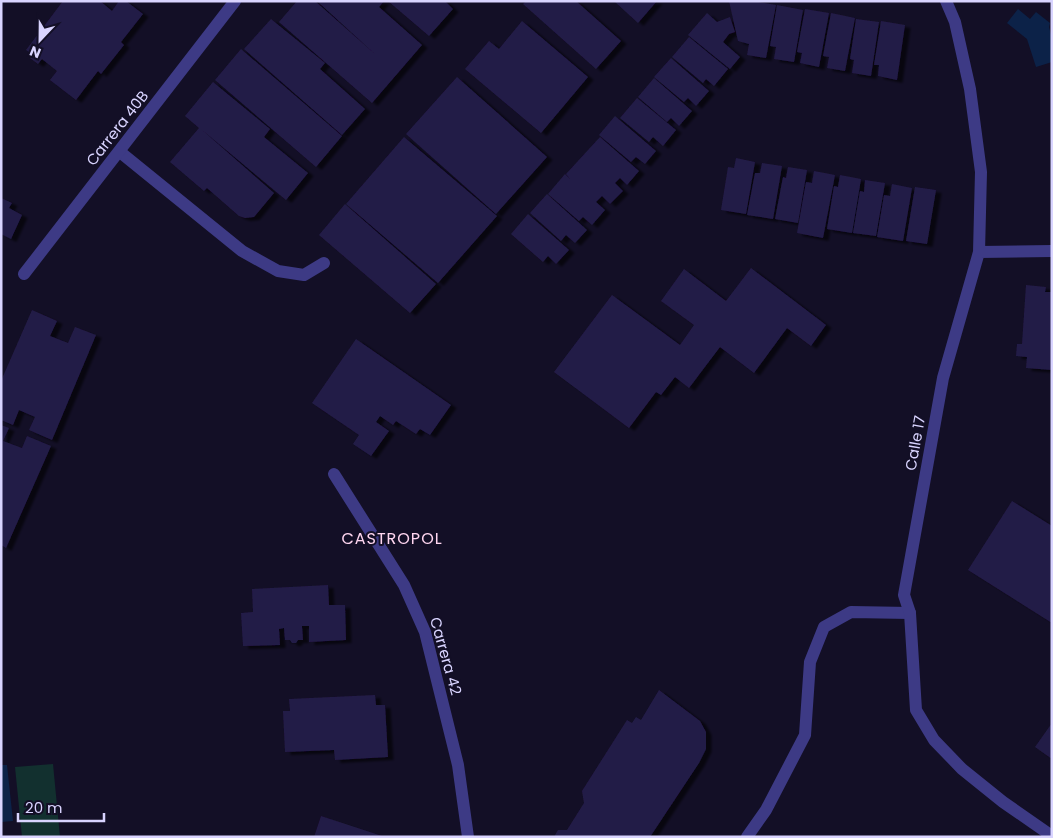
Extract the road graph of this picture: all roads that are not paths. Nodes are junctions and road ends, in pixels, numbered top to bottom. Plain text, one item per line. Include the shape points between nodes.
1 (235, 1) edge
2 (946, 1) edge
3 (120, 152) junction
4 (1052, 251) edge
5 (979, 252) junction
6 (324, 263) dead end
7 (24, 274) dead end
8 (334, 474) dead end
9 (910, 613) junction
10 (1052, 836) edge
11 (468, 837) edge
12 (747, 837) edge

1 - 3 street, Carrera 40B
2 - 5 street, Calle 17 via 955,22 970,89 981,172
3 - 6 street via 242,251 278,271 304,275
3 - 7 street, Carrera 40B
4 - 5 street
5 - 9 street, Calle 17 via 943,378 904,595
8 - 11 street, Carrera 42 via 404,586 425,632 458,765
9 - 10 street, Calle 17 via 916,710 934,740 962,769
9 - 12 street via 851,612 824,627 810,662 805,735 766,810

